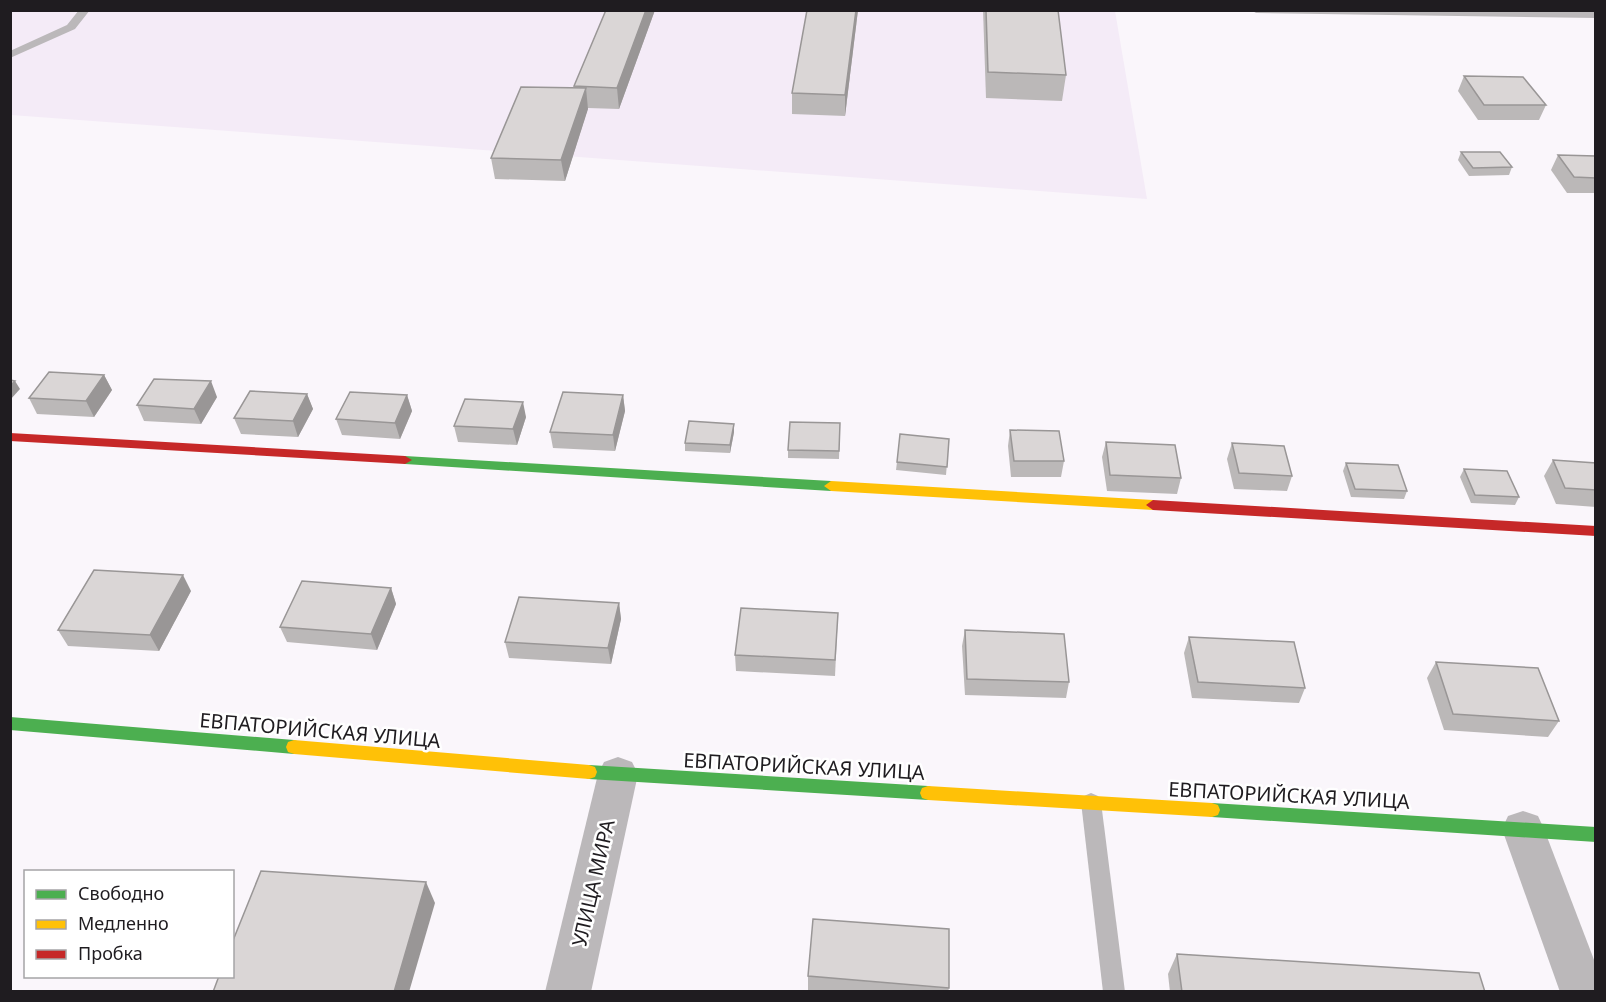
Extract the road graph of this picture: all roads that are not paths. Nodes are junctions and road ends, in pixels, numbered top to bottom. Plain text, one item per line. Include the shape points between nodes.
1 (85, 10) edge
2 (1256, 10) edge
3 (1596, 15) edge
4 (10, 55) edge
5 (10, 436) edge
6 (1596, 531) edge
7 (10, 723) edge
8 (618, 774) junction
9 (1091, 802) junction
10 (1523, 829) junction
11 (1596, 835) edge
12 (568, 992) edge
13 (1114, 992) edge
14 (1583, 992) edge

1 - 4 lane via 71,27
2 - 3 lane
5 - 6 street
7 - 8 street, ЕВПАТОРИЙСКАЯ УЛИЦА
8 - 9 street, ЕВПАТОРИЙСКАЯ УЛИЦА
8 - 12 street, УЛИЦА МИРА
9 - 10 street, ЕВПАТОРИЙСКАЯ УЛИЦА
9 - 13 lane
10 - 11 street, ЕВПАТОРИЙСКАЯ УЛИЦА
10 - 14 street

